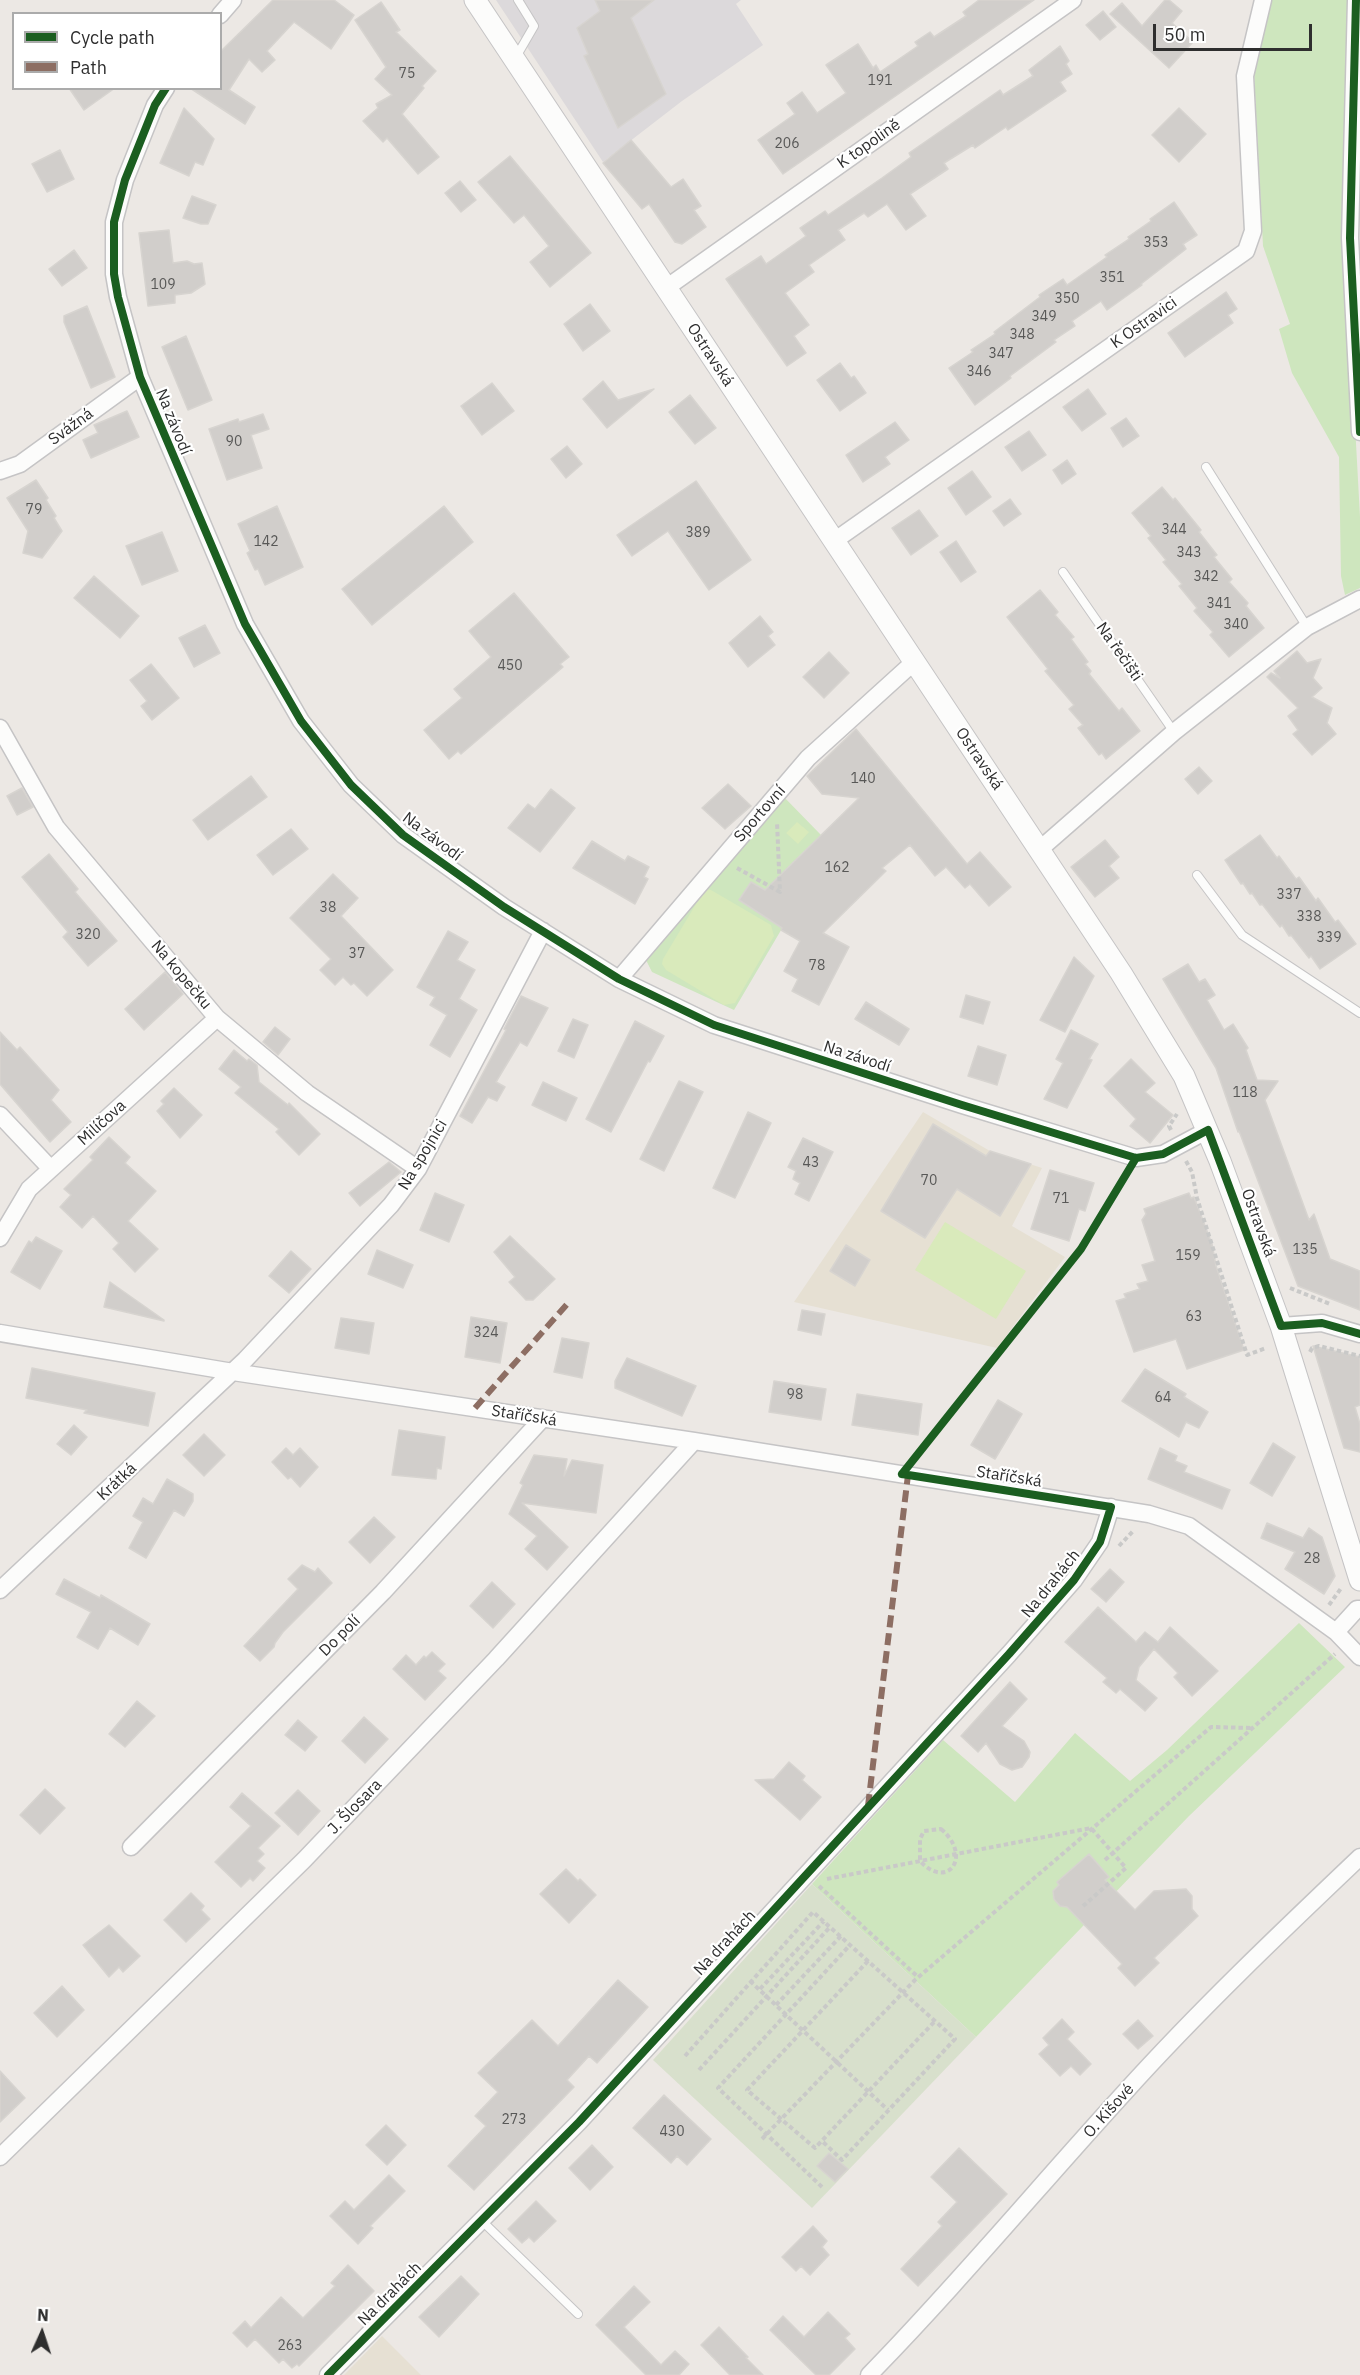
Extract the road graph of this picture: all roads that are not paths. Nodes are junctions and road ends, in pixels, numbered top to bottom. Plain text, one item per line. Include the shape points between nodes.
1 (233, 0) edge
2 (475, 0) edge
3 (518, 0) edge
4 (1073, 0) edge
5 (1263, 0) edge
6 (1356, 0) edge
7 (222, 13) edge
8 (514, 60) junction
9 (165, 90) edge
10 (666, 288) junction
11 (140, 377) junction
12 (1360, 432) edge
13 (1206, 467) dead end
14 (0, 471) edge
15 (834, 541) junction
16 (1063, 572) dead end
17 (1360, 598) edge
18 (1307, 627) junction
19 (914, 662) junction
20 (0, 728) edge
21 (1174, 732) junction
22 (1039, 850) junction
23 (1197, 875) dead end
24 (543, 931) junction
25 (619, 979) junction
26 (1360, 1013) edge
27 (217, 1018) junction
28 (0, 1115) edge
29 (1208, 1130) junction
30 (418, 1168) junction
31 (51, 1169) junction
32 (0, 1238) edge
33 (1281, 1326) junction
34 (0, 1333) edge
35 (1360, 1334) edge
36 (233, 1372) junction
37 (543, 1418) junction
38 (694, 1442) junction
39 (1111, 1506) junction
40 (1353, 1580) edge
41 (0, 1590) edge
42 (1360, 1609) edge
43 (1333, 1638) junction
44 (1352, 1658) edge
45 (131, 1847) dead end
46 (1360, 1857) edge
47 (0, 2157) edge
48 (482, 2221) junction
49 (578, 2314) dead end
50 (328, 2375) edge
51 (869, 2375) edge

1 - 7 street
2 - 8 street, Ostravská
3 - 8 lane via 534,26
4 - 10 street, K topolině
5 - 15 street, K Ostravici via 1245,76 1253,231 1246,251
6 - 12 street via 1350,238
8 - 10 street, Ostravská
9 - 11 street, Na závodí via 125,180 114,222 118,297
10 - 15 street, Ostravská
11 - 14 street, Svážná via 20,464
11 - 24 street, Na závodí via 245,624 301,721 351,785 403,835
13 - 18 lane
15 - 19 street, Ostravská
16 - 21 lane, Na řečišti
17 - 18 street
18 - 21 street
19 - 22 street, Ostravská
19 - 25 street, Sportovní via 808,758
20 - 27 street, Na kopečku via 56,827
21 - 22 street
22 - 29 street, Ostravská via 1184,1076
23 - 26 lane via 1242,934
24 - 25 street, Na závodí
24 - 30 street, Na spojnici
25 - 29 street, Na závodí via 714,1024 1136,1158 1156,1156
27 - 30 street, Na kopečku via 308,1093
27 - 31 street, Milíčova
28 - 31 street
29 - 33 street, Ostravská
30 - 36 street, Na spojnici via 357,1243
31 - 32 street, Milíčova via 29,1189
33 - 35 street via 1322,1323
33 - 40 street, Ostravská
34 - 36 street, Staříčská
36 - 37 street, Staříčská
36 - 41 street, Krátká
37 - 38 street, Staříčská
37 - 45 street, Do polí via 383,1592
38 - 39 street, Staříčská
38 - 47 street, J. Šlosara via 496,1659 304,1860
39 - 43 street, Staříčská via 1189,1526
39 - 48 street, Na drahách via 1100,1542 1074,1580 1016,1646 579,2122
42 - 43 street
43 - 44 street, Staříčská
46 - 51 street, O. Kišové via 1256,1956 1126,2090 927,2316
48 - 49 lane
48 - 50 street, Na drahách

